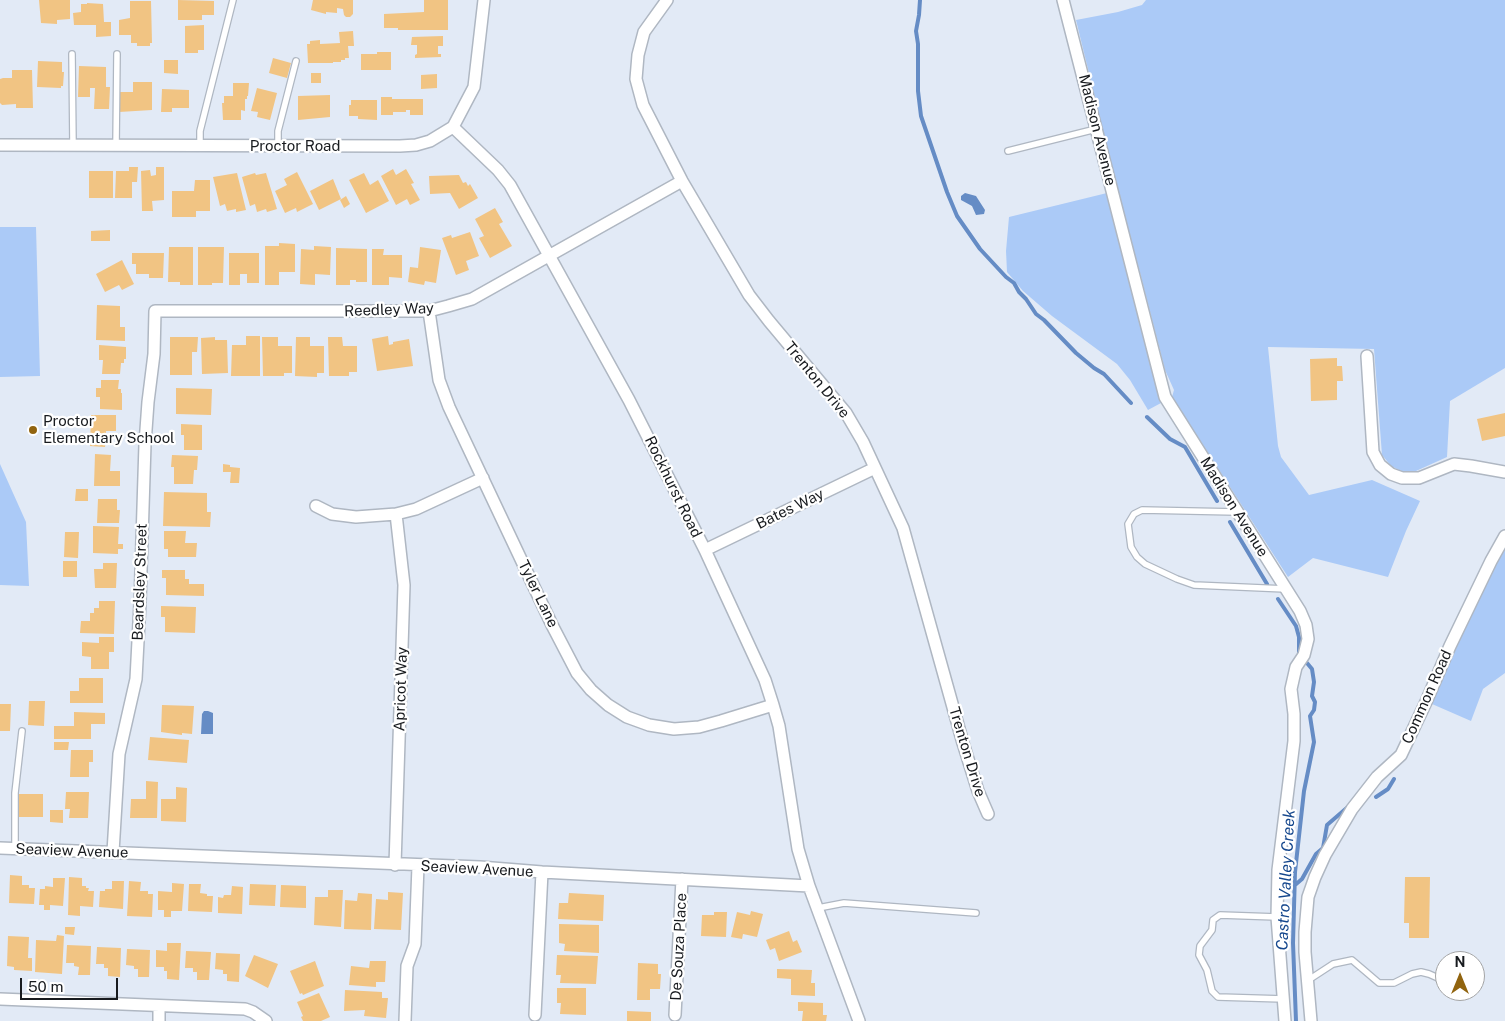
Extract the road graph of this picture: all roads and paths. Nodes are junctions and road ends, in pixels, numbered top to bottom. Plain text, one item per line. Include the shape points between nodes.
1 (232, 0) edge
2 (484, 0) edge
3 (667, 0) edge
4 (1063, 0) edge
5 (72, 54) dead end
6 (117, 54) dead end
7 (296, 61) dead end
8 (453, 127) junction
9 (1096, 128) junction
10 (0, 145) edge
11 (73, 145) junction
12 (116, 145) junction
13 (200, 145) junction
14 (278, 146) junction
15 (1008, 151) dead end
16 (682, 181) junction
17 (549, 257) junction
18 (428, 311) junction
19 (155, 312) joint
20 (1367, 356) dead end
21 (875, 468) junction
22 (1505, 472) edge
23 (483, 478) junction
24 (316, 506) dead end
25 (1237, 512) junction
26 (396, 514) junction
27 (1505, 536) edge
28 (704, 550) junction
29 (1286, 589) junction
30 (773, 704) junction
31 (22, 731) dead end
32 (988, 814) dead end
33 (0, 848) edge
34 (15, 848) junction
35 (113, 852) junction
36 (395, 865) junction
37 (418, 866) junction
38 (542, 872) junction
39 (682, 879) junction
40 (809, 886) junction
41 (818, 908) junction
42 (976, 913) dead end
43 (1277, 917) junction
44 (1435, 977) edge
45 (1307, 981) junction
46 (0, 999) edge
47 (1284, 999) junction
48 (159, 1006) junction
49 (535, 1014) dead end
50 (675, 1015) dead end
51 (159, 1021) edge
52 (266, 1021) edge
53 (405, 1021) edge
54 (859, 1021) edge
55 (1285, 1021) edge
56 (1311, 1021) edge

1 - 13 lane via 200,131
2 - 8 street via 474,87
3 - 16 street, Trenton Drive via 644,32 636,79 644,106
4 - 9 street, Madison Avenue
5 - 11 lane
6 - 12 lane
7 - 14 lane via 278,131
8 - 14 street, Proctor Road via 430,141 416,145
8 - 17 street, Rockhurst Road via 504,177
9 - 15 lane
9 - 25 street, Madison Avenue via 1165,397
10 - 11 street, Proctor Road
11 - 12 street, Proctor Road
12 - 13 street, Proctor Road
13 - 14 street, Proctor Road
16 - 17 street, Reedley Way
16 - 21 street, Trenton Drive via 749,295 846,413
17 - 18 street, Reedley Way via 472,299
17 - 28 street, Rockhurst Road via 646,430
18 - 19 street, Reedley Way
18 - 23 street, Tyler Lane via 439,380
19 - 35 street, Beardsley Street via 145,444 136,679 119,754
20 - 22 street via 1373,452 1380,466 1402,478 1419,478 1454,464
21 - 28 street, Bates Way
21 - 32 street, Trenton Drive via 903,528 963,743
23 - 26 street via 416,509
23 - 30 street, Tyler Lane via 577,672 608,705 634,720 674,729 721,722
24 - 26 street via 332,514 356,517
25 - 29 street, Madison Avenue
25 - 29 lane via 1142,510 1134,514 1128,524 1131,547 1145,564 1194,585
26 - 36 street, Apricot Way via 404,585
27 - 45 street, Common Road via 1400,755 1352,808 1315,876 1306,915
28 - 30 street, Rockhurst Road via 765,680
29 - 43 street, Madison Avenue via 1300,610 1308,639 1291,689 1294,741 1278,870
30 - 40 street, Rockhurst Road via 798,849
31 - 34 lane via 15,793
33 - 34 street, Seaview Avenue
34 - 35 street, Seaview Avenue
35 - 36 street, Seaview Avenue
36 - 37 street, Seaview Avenue
37 - 38 street, Seaview Avenue
37 - 53 street via 415,944 407,966
38 - 39 street, Seaview Avenue
38 - 49 street
39 - 40 street, Seaview Avenue
39 - 50 street, De Souza Place
40 - 41 street
41 - 42 lane via 844,903
41 - 54 street
43 - 47 street, Madison Avenue
43 - 47 lane via 1220,915 1200,946 1199,955 1212,991 1218,996
44 - 45 lane via 1421,972 1394,983 1379,983 1352,960 1333,964
45 - 56 street, Common Road
46 - 48 street
47 - 55 street, Madison Avenue
48 - 51 street
48 - 52 street via 245,1009

